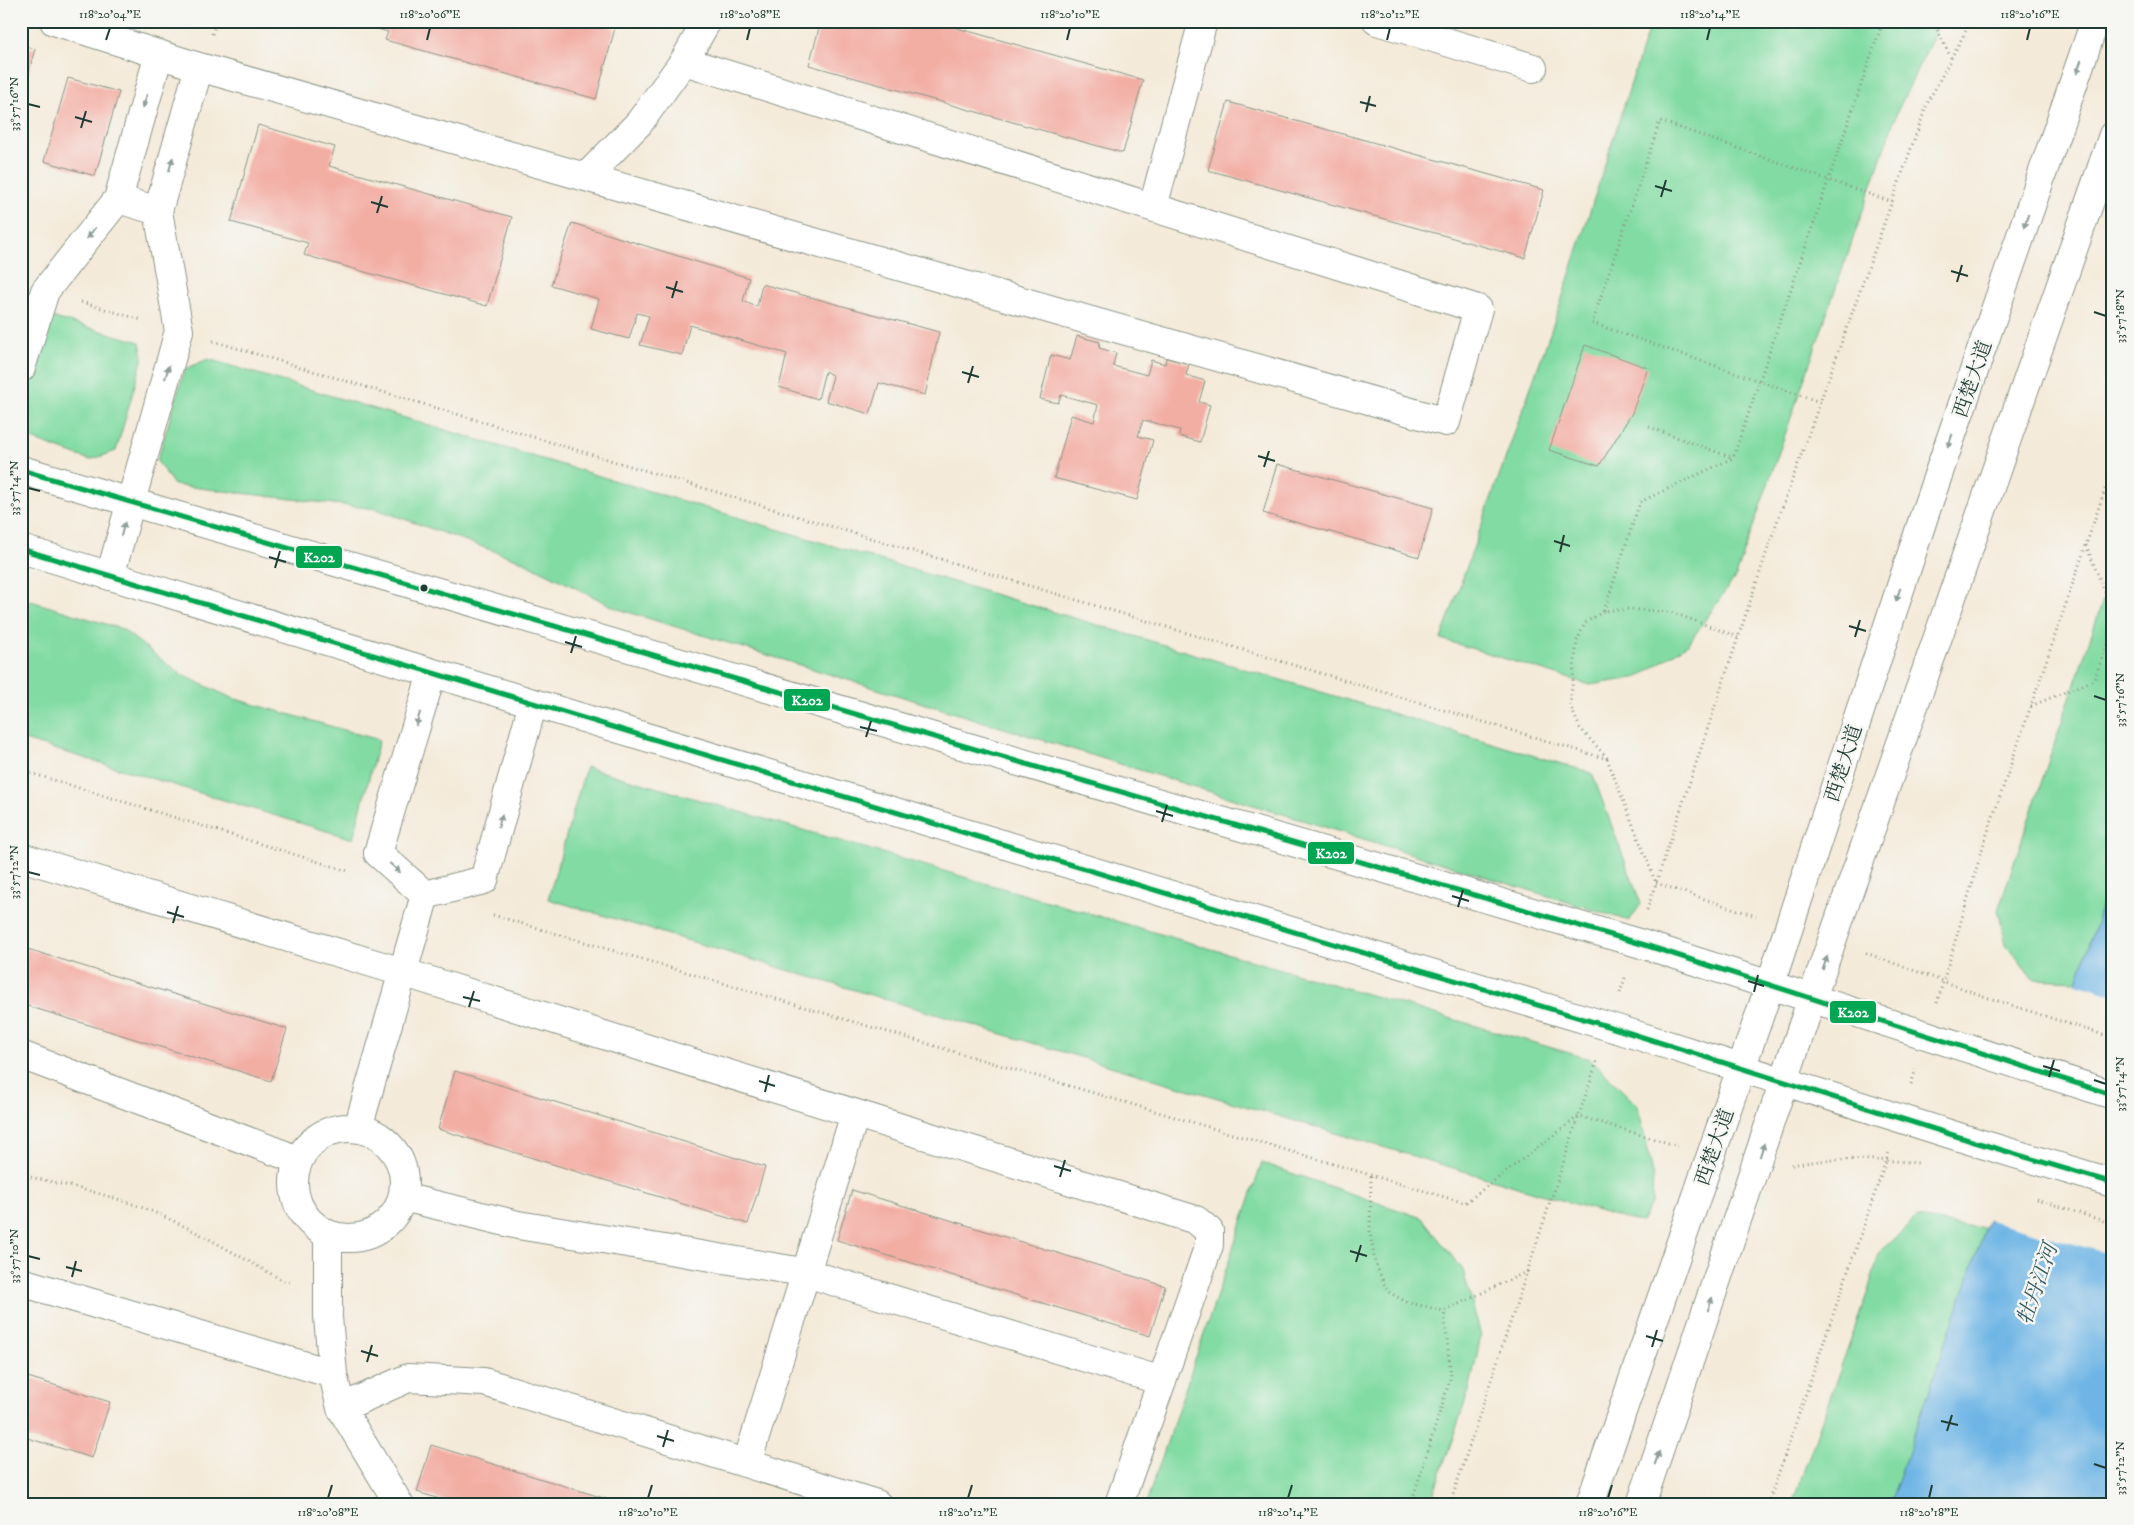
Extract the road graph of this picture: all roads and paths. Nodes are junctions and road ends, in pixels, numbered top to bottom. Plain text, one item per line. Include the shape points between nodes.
1 (54, 21) edge
2 (707, 21) edge
3 (1203, 21) edge
4 (1377, 21) edge
5 (1883, 21) edge
6 (1933, 21) edge
7 (1971, 21) edge
8 (2095, 21) edge
9 (159, 54) junction
10 (1951, 58) junction
11 (684, 61) junction
12 (199, 67) junction
13 (1533, 68) dead end
14 (2113, 135) edge
15 (586, 177) junction
16 (1829, 180) junction
17 (118, 199) junction
18 (1892, 202) junction
19 (1152, 208) junction
20 (158, 210) junction
21 (45, 291) junction
22 (179, 331) junction
23 (21, 368) edge
24 (1759, 382) junction
25 (1820, 402) junction
26 (1649, 427) dead end
27 (1733, 458) junction
28 (2113, 466) edge
29 (21, 470) edge
30 (131, 502) junction
31 (2086, 544) junction
32 (21, 549) edge
33 (110, 576) junction
34 (1604, 611) junction
35 (2113, 612) edge
36 (2113, 629) edge
37 (1738, 637) junction
38 (432, 673) junction
39 (533, 703) junction
40 (2031, 706) junction
41 (1607, 759) junction
42 (21, 770) edge
43 (21, 857) edge
44 (350, 872) dead end
45 (1656, 884) junction
46 (426, 895) junction
47 (492, 915) dead end
48 (1636, 943) junction
49 (402, 972) junction
50 (1770, 984) junction
51 (1812, 998) junction
52 (1989, 998) dead end
53 (1609, 1027) junction
54 (1927, 1034) junction
55 (2113, 1038) edge
56 (21, 1055) edge
57 (1741, 1067) junction
58 (1784, 1081) junction
59 (2113, 1094) edge
60 (855, 1114) junction
61 (1579, 1116) junction
62 (1901, 1118) junction
63 (358, 1128) junction
64 (298, 1160) junction
65 (21, 1176) edge
66 (1371, 1176) junction
67 (2113, 1183) edge
68 (403, 1197) junction
69 (328, 1234) junction
70 (1528, 1271) junction
71 (806, 1273) junction
72 (21, 1282) edge
73 (328, 1294) junction
74 (1444, 1311) junction
75 (334, 1374) junction
76 (1162, 1381) junction
77 (341, 1408) junction
78 (748, 1463) junction
79 (399, 1504) edge
80 (877, 1504) edge
81 (1119, 1504) edge
82 (1411, 1504) edge
83 (1450, 1504) edge
84 (1590, 1504) edge
85 (1641, 1504) edge
86 (1768, 1504) edge

1 - 9 main road
2 - 11 main road
3 - 19 main road
4 - 13 main road
5 - 16 path
6 - 10 path
7 - 10 path
8 -> 50 main road, 西楚大道 via 1930,498
9 - 12 main road
9 -> 17 main road
10 - 18 path via 1927,104
11 - 15 main road via 640,123
11 - 19 main road
12 - 15 main road
20 -> 12 main road
51 -> 14 main road
15 - 19 main road via 1446,422 1478,309
16 - 18 path
16 - 24 path
16 - 24 path via 1660,121 1592,323
17 - 20 main road
17 -> 21 main road
18 - 25 path
20 - 22 main road
21 - 22 path
21 - 23 main road
30 -> 22 main road
22 - 41 path
24 - 25 path
24 - 27 path
25 - 37 path
26 - 27 path
27 - 34 path via 1640,502
28 - 31 path
29 - 30 main road
33 -> 30 main road
30 - 48 main road
31 - 35 path
31 - 40 path
32 - 33 main road
33 - 38 main road
34 - 37 path via 1671,612
34 - 41 path via 1585,623 1577,641 1570,705 1580,728
36 - 40 path via 2094,680
37 - 45 path
38 - 39 main road
38 -> 46 main road via 378,853
46 -> 39 main road via 484,880
39 - 53 main road
40 - 54 path via 1984,843
41 - 45 path
42 - 44 path
43 - 49 main road
45 - 48 path
46 - 49 main road
47 - 66 path
48 - 50 main road
48 - 53 path
49 - 60 main road
49 - 63 main road
50 - 51 main road
50 - 57 main road, 西楚大道
51 - 54 main road
51 - 58 main road
52 - 55 path
53 - 57 main road
53 - 61 path
54 - 59 main road
54 - 62 path
56 - 64 main road
57 - 58 main road
57 - 84 main road, 西楚大道
58 - 62 main road
85 -> 58 main road
60 - 71 main road
60 - 76 main road via 1196,1220 1209,1231 1209,1244
61 - 66 path via 1465,1203
61 - 70 path
62 - 67 main road
62 - 86 path
63 - 64 main road via 333,1130 319,1136 306,1147
63 - 68 main road via 380,1137 392,1149 401,1163
64 - 69 main road via 294,1177 295,1195 301,1211 313,1225
65 - 73 path via 88,1190 151,1212 284,1281
66 - 74 path via 1370,1233 1387,1291 1406,1302
68 - 69 main road via 395,1214 374,1232 347,1238
68 - 71 main road via 518,1226
69 - 73 main road
70 - 74 path
70 - 83 path
71 - 76 main road
71 - 78 main road
72 - 75 main road
73 - 75 main road
74 - 82 path via 1451,1376
75 - 77 main road
76 - 81 main road
77 - 78 main road via 408,1378 484,1382
77 - 79 main road
78 - 80 main road

